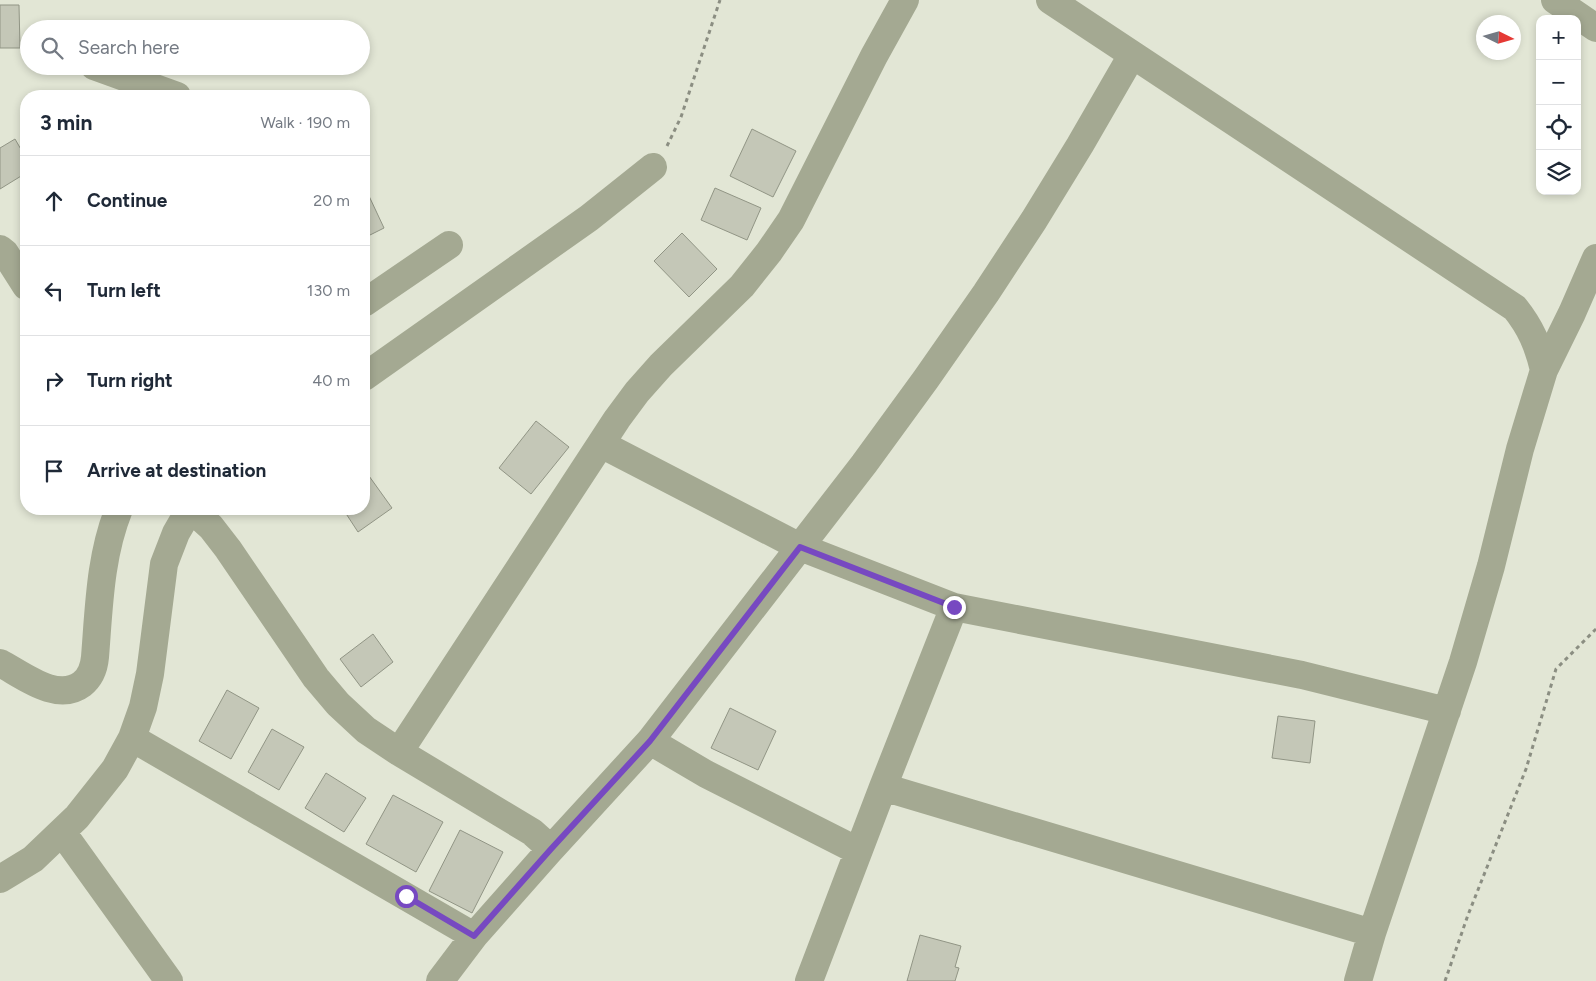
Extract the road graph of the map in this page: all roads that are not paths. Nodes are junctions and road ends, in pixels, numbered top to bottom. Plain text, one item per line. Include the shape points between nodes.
1 (905, 0) edge
2 (1050, 0) edge
3 (1555, 0) edge
4 (1596, 28) edge
5 (1132, 55) junction
6 (119, 75) edge
7 (160, 90) edge
8 (653, 167) road end
9 (449, 245) dead end
10 (0, 249) edge
11 (1596, 258) edge
12 (20, 277) edge
13 (370, 299) edge
14 (1544, 370) junction
15 (370, 373) edge
16 (601, 444) junction
17 (117, 515) edge
18 (187, 515) edge
19 (198, 515) edge
20 (800, 547) junction
21 (954, 607) junction
22 (0, 664) edge
23 (1447, 710) junction
24 (132, 738) junction
25 (650, 741) junction
26 (399, 752) junction
27 (883, 787) junction
28 (62, 832) junction
29 (551, 849) junction
30 (858, 851) junction
31 (0, 879) edge
32 (1372, 933) junction
33 (474, 936) junction
34 (169, 981) edge
35 (440, 981) edge
36 (809, 981) edge
37 (1358, 981) edge

1 - 16 street via 791,220 775,244 742,286 636,392
2 - 5 street
3 - 4 street
5 - 14 street via 1515,308 1537,343
5 - 20 street via 1034,220 986,293 864,464
6 - 7 street
8 - 15 street via 589,218
9 - 13 street
10 - 12 street
11 - 14 street
14 - 23 street via 1478,612
16 - 20 street
16 - 26 street
17 - 22 street via 104,561 96,657 90,675 77,687 58,691
18 - 24 street via 164,564 150,674
19 - 26 street via 228,549 316,678 338,704 366,730
20 - 21 street
20 - 25 street
21 - 23 street via 1302,675
21 - 27 street
23 - 32 street
24 - 28 street via 115,769
24 - 33 street
25 - 29 street
25 - 30 street via 706,774
26 - 29 street via 532,832
27 - 30 street
27 - 32 street
28 - 31 street via 33,859
28 - 34 street
29 - 33 street
30 - 36 street
32 - 37 street
33 - 35 street

